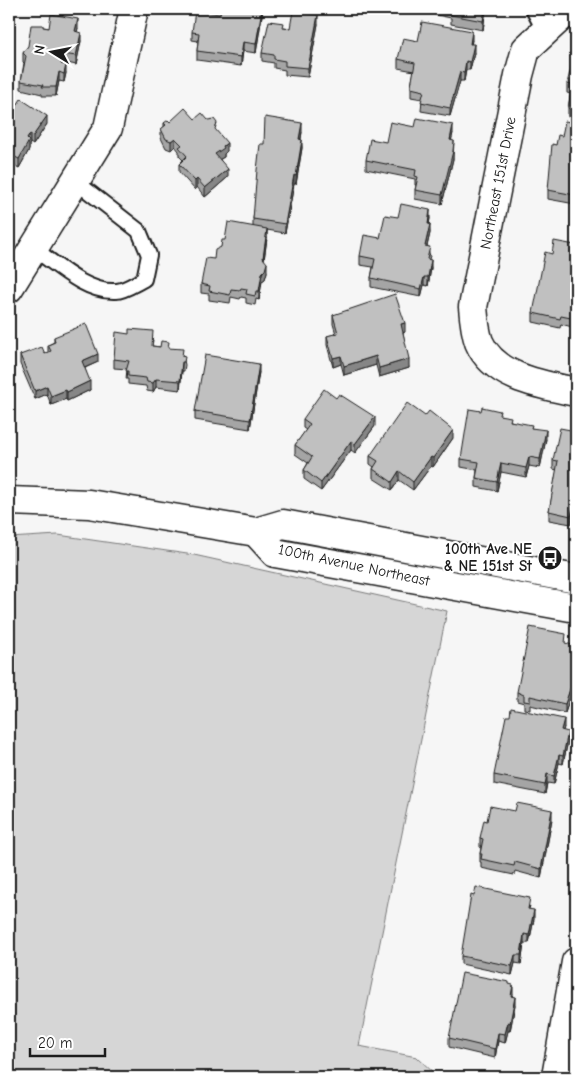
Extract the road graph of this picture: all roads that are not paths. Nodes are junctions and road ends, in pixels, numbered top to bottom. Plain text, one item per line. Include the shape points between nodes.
1 (134, 9) edge
2 (576, 12) edge
3 (539, 19) edge
4 (75, 181) junction
5 (33, 248) junction
6 (9, 288) edge
7 (576, 392) edge
8 (9, 501) edge
9 (256, 532) junction
10 (576, 579) edge
11 (576, 608) edge
12 (576, 962) edge
13 (556, 1077) edge

1 - 4 street via 108,128
2 - 3 street, Northeast 151st Drive
3 - 7 street, Northeast 151st Drive via 519,75 473,307 480,343 493,362 528,381
4 - 5 street
4 - 5 lane via 139,231 150,254 144,279 117,292 100,289 85,283
5 - 6 street
8 - 9 street, 100th Avenue Northeast via 90,504
9 - 10 street, 100th Avenue Northeast via 284,524
9 - 11 street, 100th Avenue Northeast via 276,552
12 - 13 street

